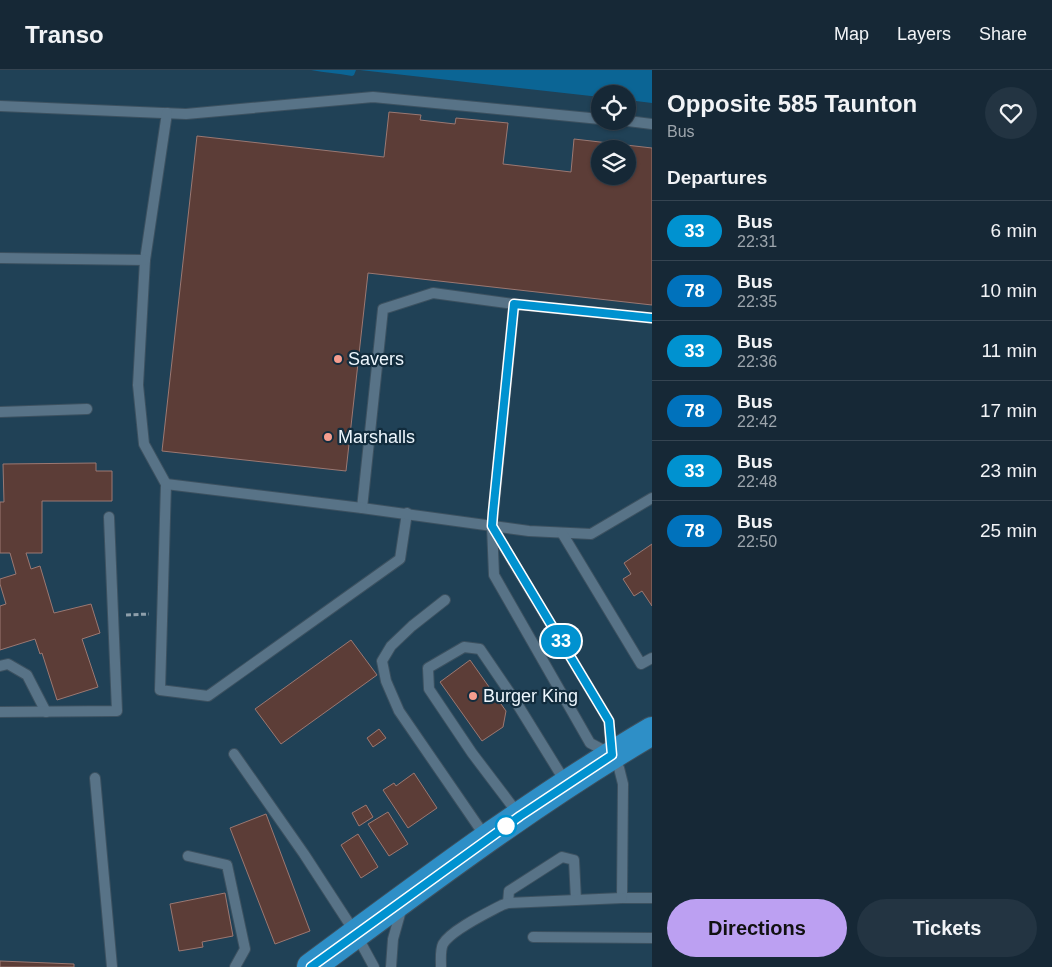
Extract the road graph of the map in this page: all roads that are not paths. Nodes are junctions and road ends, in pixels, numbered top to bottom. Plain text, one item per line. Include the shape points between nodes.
1 (0, 106) edge
2 (167, 113) junction
3 (591, 118) edge
4 (636, 122) edge
5 (652, 124) edge
6 (0, 258) edge
7 (145, 260) junction
8 (514, 304) junction
9 (652, 318) edge
10 (87, 409) dead end
11 (0, 412) edge
12 (166, 484) junction
13 (652, 498) edge
14 (362, 508) junction
15 (407, 513) junction
16 (109, 518) dead end
17 (492, 526) junction
18 (562, 533) junction
19 (446, 600) dead end
20 (652, 658) edge
21 (0, 666) edge
22 (0, 712) edge
23 (46, 712) junction
24 (652, 731) edge
25 (234, 754) dead end
26 (612, 755) junction
27 (95, 778) dead end
28 (566, 784) junction
29 (520, 816) junction
30 (487, 840) junction
31 (188, 856) dead end
32 (622, 898) junction
33 (652, 898) edge
34 (403, 899) junction
35 (576, 900) junction
36 (508, 902) junction
37 (356, 934) junction
38 (533, 937) dead end
39 (652, 938) edge
40 (112, 967) edge
41 (235, 967) edge
42 (311, 967) edge
43 (374, 967) edge
44 (391, 967) edge
45 (441, 967) edge

1 - 2 lane
2 - 3 lane via 373,97
2 - 7 lane
4 - 5 lane
6 - 7 lane
7 - 12 lane via 138,385 144,444
8 - 9 lane
8 - 14 lane via 433,293 383,309
8 - 17 lane
10 - 11 lane
12 - 14 lane
12 - 15 lane via 160,690 208,696 400,559
13 - 18 lane via 591,534
14 - 15 lane
15 - 17 lane
16 - 23 lane via 117,711
17 - 18 lane
17 - 26 lane via 609,721
17 - 26 lane via 494,575 590,743
18 - 20 lane via 641,664
19 - 30 lane via 391,646 382,662 383,668 399,711
21 - 23 lane via 8,664 27,675
22 - 23 lane
24 - 26 highway
25 - 37 lane
26 - 28 highway
26 - 32 lane via 623,784
27 - 40 lane
28 - 29 highway
28 - 29 lane via 480,649 464,647 428,668 429,689
29 - 30 highway
30 - 34 highway
31 - 41 lane via 227,865 245,949
32 - 33 lane
32 - 35 lane
34 - 37 highway
34 - 44 lane via 393,939
35 - 36 lane
35 - 36 lane via 574,860 562,858 509,891
36 - 45 lane via 446,940 442,945
37 - 42 highway
37 - 43 lane
38 - 39 lane

